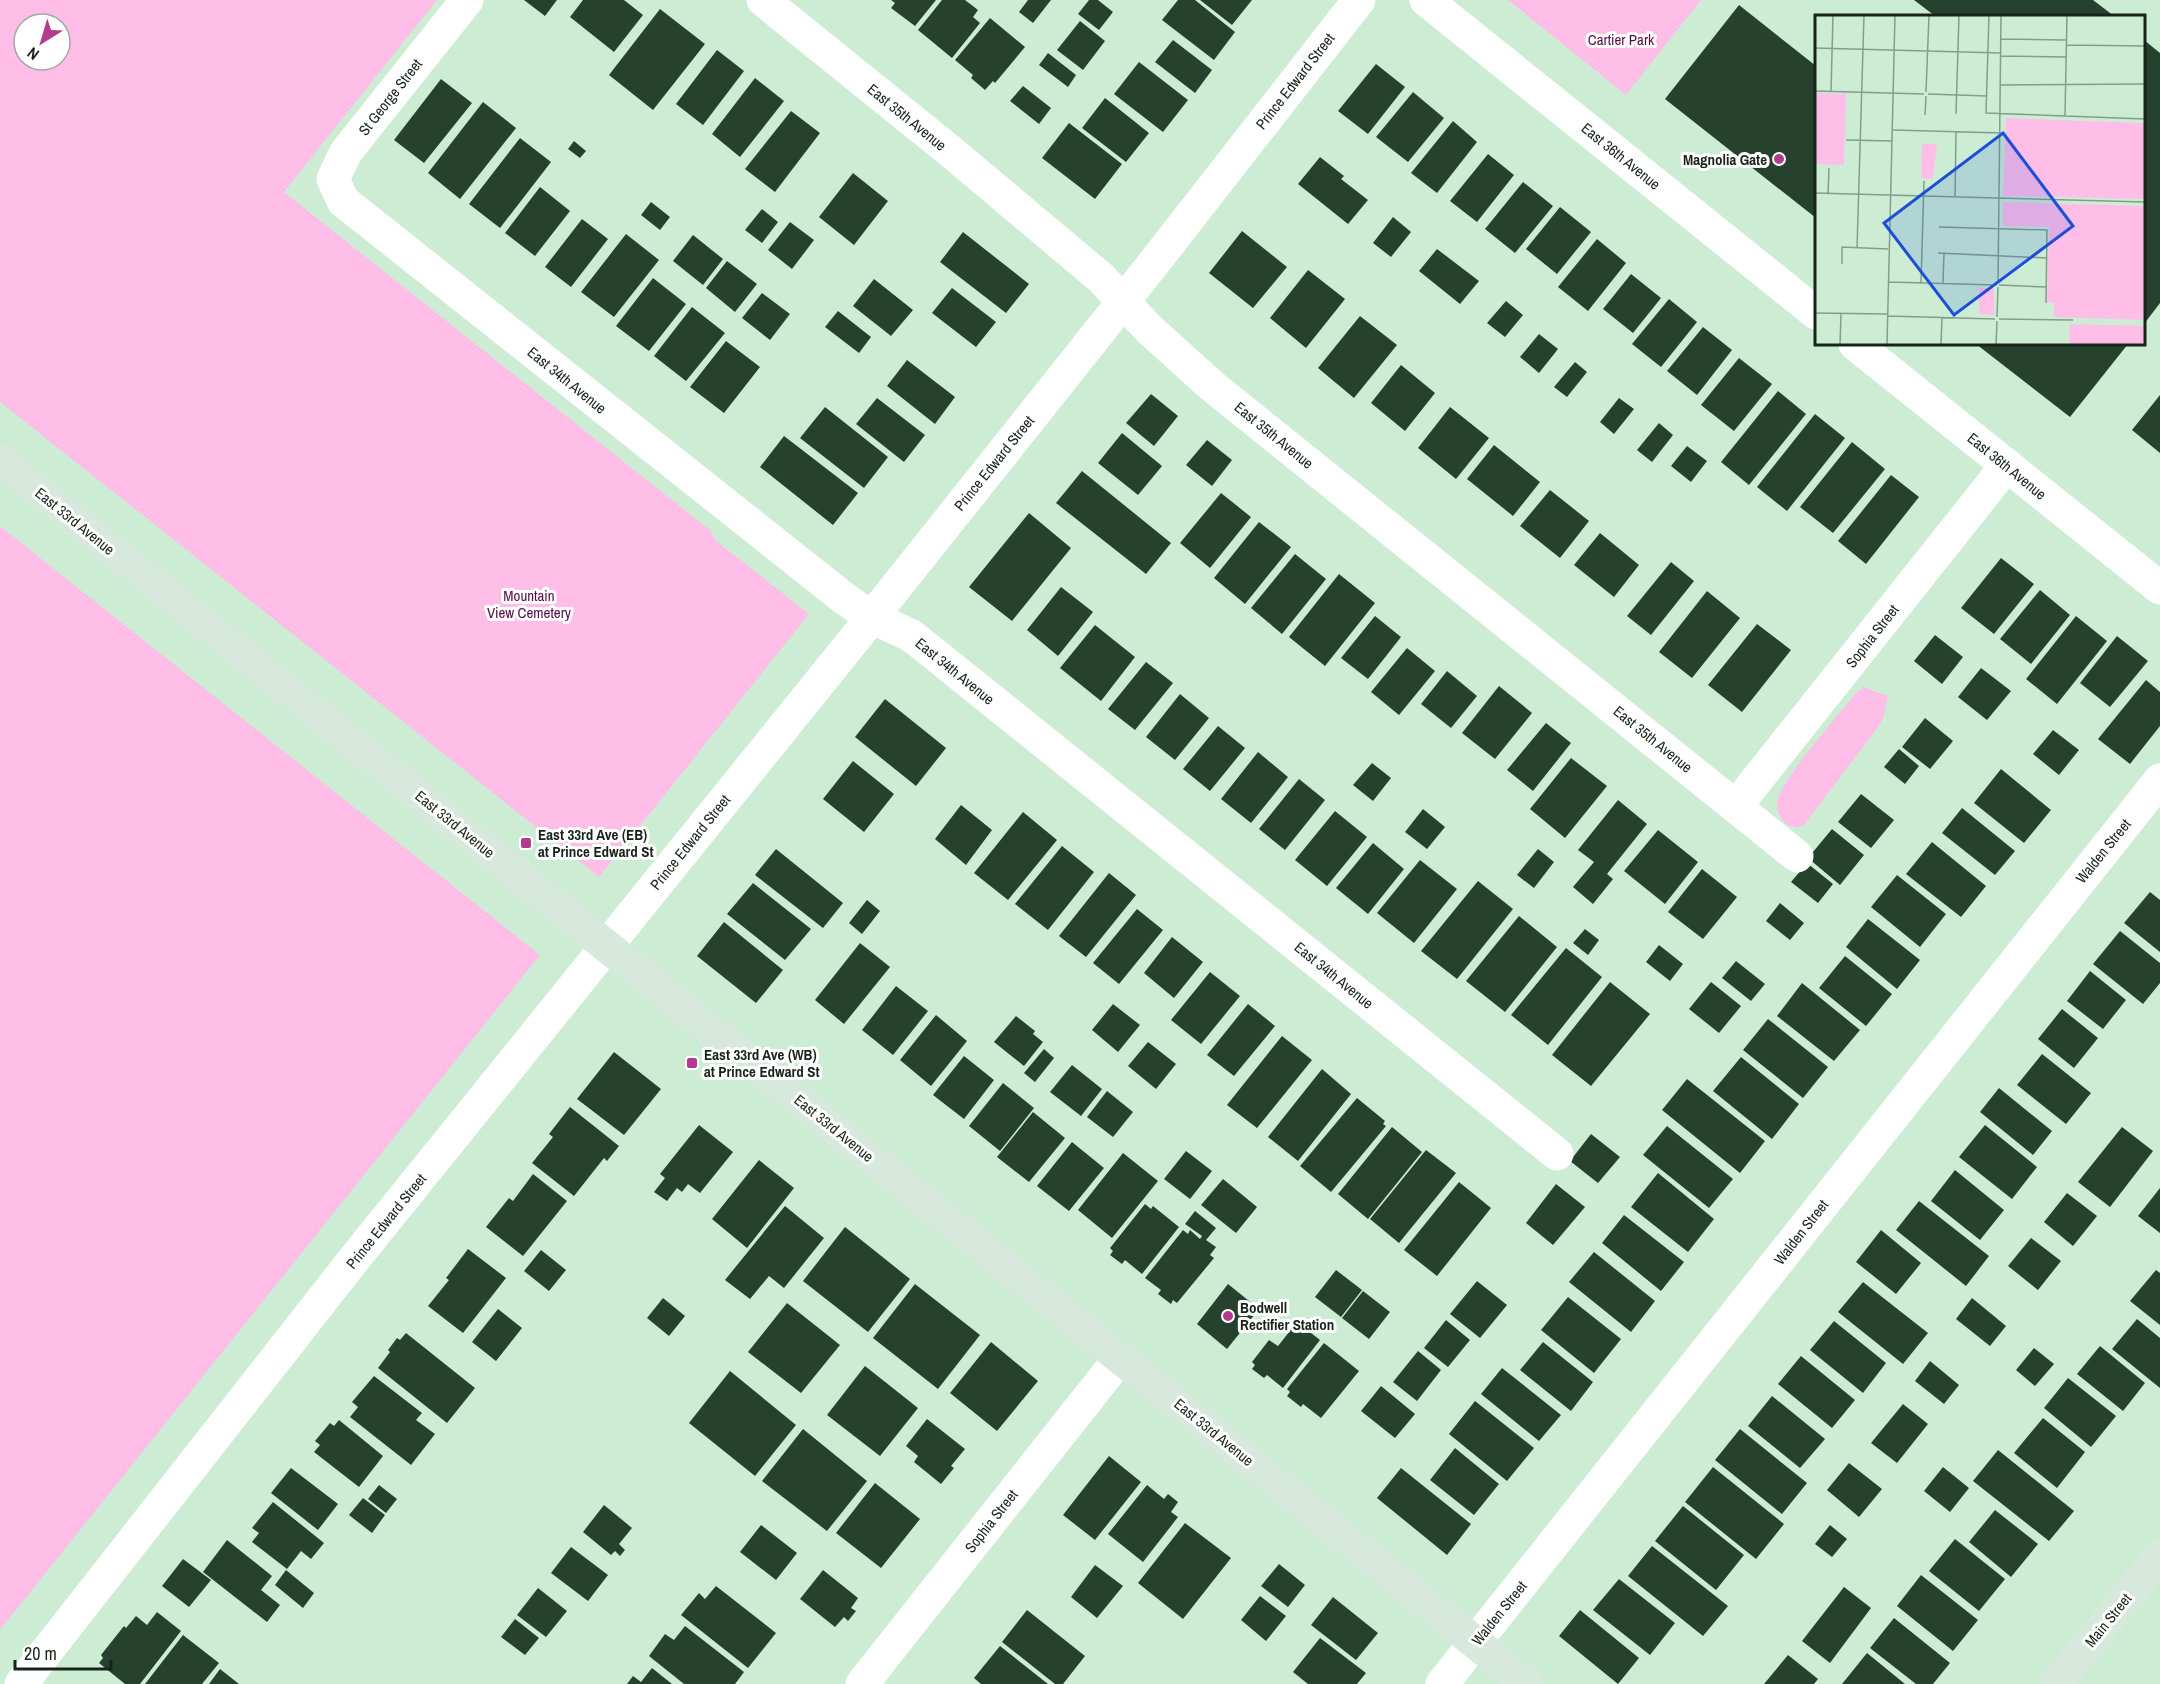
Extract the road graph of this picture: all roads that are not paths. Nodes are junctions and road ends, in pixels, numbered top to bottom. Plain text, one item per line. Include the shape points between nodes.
1 (467, 0) edge
2 (763, 0) edge
3 (1359, 0) edge
4 (1426, 0) edge
5 (343, 201) joint
6 (1123, 301) junction
7 (1815, 312) edge
8 (1856, 345) edge
9 (0, 460) edge
10 (2007, 465) junction
11 (2160, 588) edge
12 (871, 617) junction
13 (2160, 780) edge
14 (1736, 806) junction
15 (1797, 856) dead end
16 (607, 947) junction
17 (1557, 1154) dead end
18 (1120, 1358) junction
19 (2160, 1556) edge
20 (1475, 1642) junction
21 (21, 1684) edge
22 (862, 1684) edge
23 (1442, 1684) edge
24 (1527, 1684) edge
25 (2056, 1684) edge

1 - 5 street, St George Street via 346,152 333,178
2 - 6 street, East 35th Avenue via 950,151 1100,277
3 - 6 street, Prince Edward Street
4 - 7 street, East 36th Avenue
5 - 12 street, East 34th Avenue
6 - 12 street, Prince Edward Street
6 - 14 street, East 35th Avenue via 1212,386
8 - 10 street, East 36th Avenue
9 - 16 street, East 33rd Avenue
10 - 11 street, East 36th Avenue
10 - 14 street, Sophia Street
12 - 16 street, Prince Edward Street
12 - 17 street, East 34th Avenue via 918,641
13 - 20 street, Walden Street
14 - 15 street, East 35th Avenue
16 - 18 street, East 33rd Avenue
16 - 21 street, Prince Edward Street via 351,1263
18 - 20 street, East 33rd Avenue
18 - 22 street, Sophia Street
19 - 25 street, Main Street
20 - 23 street, Walden Street
20 - 24 street, East 33rd Avenue

